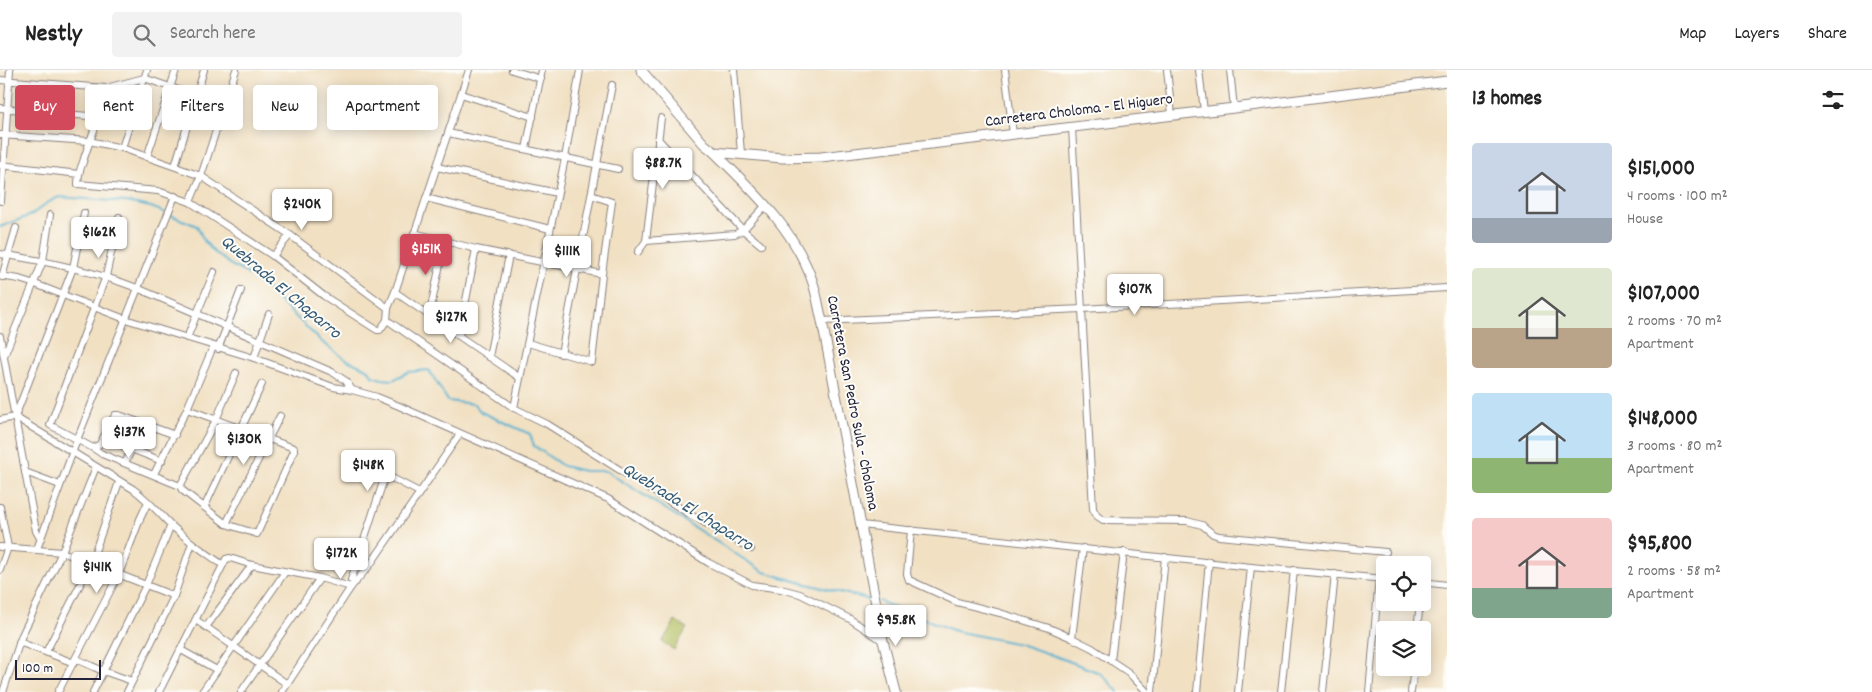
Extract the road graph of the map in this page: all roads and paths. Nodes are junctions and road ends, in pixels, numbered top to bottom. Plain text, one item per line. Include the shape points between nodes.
1 (10, 70) edge
2 (147, 70) edge
3 (176, 70) edge
4 (204, 70) edge
5 (236, 70) edge
6 (469, 70) edge
7 (512, 70) edge
8 (542, 70) edge
9 (580, 70) edge
10 (641, 70) edge
11 (646, 70) edge
12 (734, 70) edge
13 (1005, 70) edge
14 (1167, 70) edge
15 (1199, 70) edge
16 (1230, 70) edge
17 (144, 78) junction
18 (541, 79) junction
19 (0, 80) edge
20 (10, 81) junction
21 (1447, 81) edge
22 (117, 85) edge
23 (164, 85) edge
24 (171, 85) edge
25 (199, 85) edge
26 (231, 85) edge
27 (612, 85) dead end
28 (85, 86) edge
29 (461, 94) junction
30 (0, 108) edge
31 (8, 108) junction
32 (1234, 108) junction
33 (162, 111) edge
34 (1204, 111) junction
35 (1172, 115) junction
36 (85, 116) edge
37 (533, 117) junction
38 (661, 118) dead end
39 (1072, 128) junction
40 (94, 130) edge
41 (185, 130) edge
42 (217, 130) edge
43 (448, 133) junction
44 (1013, 134) junction
45 (3, 135) edge
46 (658, 139) junction
47 (89, 141) junction
48 (122, 148) junction
49 (526, 149) junction
50 (714, 152) junction
51 (741, 153) junction
52 (147, 157) junction
53 (565, 158) junction
54 (2, 165) edge
55 (597, 165) junction
56 (175, 166) junction
57 (437, 167) junction
58 (618, 169) dead end
59 (79, 174) junction
60 (201, 176) junction
61 (557, 194) junction
62 (591, 195) junction
63 (175, 196) junction
64 (426, 198) junction
65 (1, 201) edge
66 (190, 202) junction
67 (766, 204) junction
68 (84, 213) dead end
69 (50, 215) dead end
70 (120, 217) dead end
71 (16, 228) dead end
72 (550, 229) junction
73 (743, 230) junction
74 (414, 233) junction
75 (290, 235) junction
76 (445, 240) junction
77 (646, 240) junction
78 (761, 245) dead end
79 (476, 249) junction
80 (638, 252) dead end
81 (0, 254) edge
82 (8, 255) junction
83 (509, 255) junction
84 (273, 256) junction
85 (43, 261) junction
86 (543, 262) junction
87 (73, 268) junction
88 (576, 269) junction
89 (214, 272) dead end
90 (602, 274) junction
91 (1, 276) edge
92 (106, 276) junction
93 (35, 284) junction
94 (137, 288) junction
95 (1447, 288) edge
96 (241, 290) dead end
97 (395, 292) junction
98 (62, 295) junction
99 (94, 306) junction
100 (388, 308) junction
101 (1082, 309) junction
102 (198, 314) junction
103 (269, 314) dead end
104 (429, 317) junction
105 (124, 319) junction
106 (387, 320) junction
107 (822, 321) junction
108 (227, 327) junction
109 (0, 336) edge
110 (459, 336) junction
111 (187, 338) junction
112 (260, 340) junction
113 (528, 343) junction
114 (215, 348) junction
115 (561, 354) junction
116 (489, 357) junction
117 (3, 358) junction
118 (254, 358) junction
119 (236, 373) dead end
120 (520, 378) junction
121 (262, 384) dead end
122 (352, 390) junction
123 (514, 408) junction
124 (187, 409) junction
125 (280, 416) dead end
126 (15, 417) junction
127 (0, 420) edge
128 (216, 420) junction
129 (144, 426) junction
130 (242, 429) junction
131 (460, 434) junction
132 (175, 435) junction
133 (103, 438) junction
134 (269, 439) junction
135 (77, 440) junction
136 (93, 448) junction
137 (133, 449) junction
138 (72, 452) junction
139 (162, 461) junction
140 (124, 463) junction
141 (96, 467) junction
142 (24, 472) junction
143 (154, 474) junction
144 (119, 482) junction
145 (60, 485) junction
146 (180, 486) junction
147 (420, 492) junction
148 (148, 502) junction
149 (205, 506) junction
150 (0, 507) edge
151 (226, 524) junction
152 (170, 525) junction
153 (861, 525) junction
154 (911, 530) junction
155 (40, 538) junction
156 (192, 543) junction
157 (0, 546) edge
158 (8, 547) junction
159 (1083, 548) junction
160 (37, 549) junction
161 (752, 549) dead end
162 (62, 552) junction
163 (1124, 552) junction
164 (1386, 552) dead end
165 (1165, 557) junction
166 (1209, 562) junction
167 (91, 563) junction
168 (223, 565) junction
169 (252, 565) junction
170 (1251, 567) junction
171 (0, 570) edge
172 (1294, 570) junction
173 (285, 572) junction
174 (119, 574) junction
175 (1335, 574) junction
176 (1376, 577) edge
177 (320, 578) junction
178 (1431, 583) edge
179 (354, 585) junction
180 (1447, 585) edge
181 (146, 586) junction
182 (174, 596) junction
183 (1378, 611) edge
184 (196, 620) junction
185 (206, 626) junction
186 (1072, 638) junction
187 (883, 641) junction
188 (19, 642) junction
189 (234, 646) junction
190 (181, 650) junction
191 (46, 652) junction
192 (75, 661) junction
193 (1111, 661) junction
194 (260, 664) junction
195 (217, 670) junction
196 (103, 671) junction
197 (1413, 676) edge
198 (132, 681) junction
199 (287, 684) junction
200 (5, 691) edge
201 (58, 692) edge
202 (93, 692) edge
203 (127, 692) edge
204 (159, 692) edge
205 (202, 692) edge
206 (241, 692) edge
207 (282, 692) edge
208 (896, 692) edge
209 (1147, 692) edge
210 (1152, 692) edge
211 (1197, 692) edge
212 (1238, 692) edge
213 (1281, 692) edge
214 (1324, 692) edge
215 (1368, 692) edge
216 (1411, 692) edge

1 - 20 street
2 - 17 street
3 - 24 street
4 - 25 street
5 - 26 street
6 - 29 street
7 - 18 street
8 - 18 street
9 - 53 street
10 - 50 main road, Carretera San Pedro Sula - Choloma
11 - 50 main road, Carretera San Pedro Sula - Choloma
12 - 51 street
13 - 44 street
14 - 35 street
15 - 34 street
16 - 32 street
17 - 22 street
17 - 23 street
17 - 48 street
18 - 37 street
19 - 20 street
20 - 28 street
20 - 31 street
21 - 32 main road, Carretera Choloma - El Higuero
27 - 55 street
29 - 37 street
29 - 43 street
30 - 31 street
31 - 36 street
31 - 45 street
32 - 34 main road, Carretera Choloma - El Higuero
33 - 52 street
34 - 35 main road, Carretera Choloma - El Higuero
35 - 39 main road, Carretera Choloma - El Higuero
37 - 49 street
38 - 46 street
39 - 44 main road, Carretera Choloma - El Higuero
39 - 101 street
40 - 47 street
41 - 56 street
42 - 60 street
43 - 49 street
43 - 57 street
44 - 51 main road, Carretera Choloma - El Higuero via 821,157 783,158
45 - 47 street
45 - 54 street
46 - 73 street
46 - 77 street
47 - 48 street
47 - 59 street
48 - 52 street
49 - 53 street
50 - 51 main road, Carretera Choloma - El Higuero
50 - 67 main road, Carretera San Pedro Sula - Choloma
52 - 56 street
53 - 55 street
53 - 61 street
54 - 59 street
54 - 65 street
55 - 58 street
55 - 62 street
56 - 60 street
57 - 61 street
57 - 64 street
59 - 63 street via 81,186 158,191
60 - 66 street
60 - 75 street
61 - 72 street
62 - 88 street
62 - 90 street via 612,202
63 - 66 street
63 - 94 street
64 - 72 street
64 - 74 street
66 - 84 street
67 - 73 street
67 - 107 main road, Carretera San Pedro Sula - Choloma via 782,223 800,254 813,283
68 - 87 street
69 - 85 street
70 - 92 street
71 - 82 street
72 - 86 street
73 - 77 street via 735,234
73 - 78 street
74 - 76 street
74 - 97 street
75 - 84 street
75 - 100 street
76 - 79 street
76 - 104 street
77 - 80 street
79 - 83 street
79 - 110 street
81 - 82 street
82 - 85 street
82 - 91 street
83 - 86 street
83 - 116 street
84 - 106 street via 324,296 377,330
85 - 87 street
85 - 93 street
86 - 88 street
86 - 113 street
87 - 92 street
87 - 98 street
88 - 90 street
88 - 115 street
89 - 102 street
90 - 115 street via 592,362
91 - 93 street
92 - 94 street
92 - 99 street
93 - 98 street
93 - 117 street
94 - 102 street
94 - 105 street
95 - 101 street
96 - 108 street
97 - 100 street
97 - 104 street
98 - 99 street
98 - 126 street
99 - 105 street
99 - 135 street via 50,425
100 - 106 street
101 - 107 street
101 - 164 street via 1093,509 1097,516 1103,520 1187,521 1202,525 1219,536
102 - 108 street
102 - 111 street
103 - 112 street
104 - 110 street
105 - 111 street
105 - 135 street
106 - 123 street
107 - 153 main road, Carretera San Pedro Sula - Choloma
108 - 112 street
108 - 114 street
109 - 117 street
110 - 116 street
111 - 114 street
112 - 118 street
112 - 122 street via 332,372 346,381
113 - 115 street
113 - 120 street
114 - 118 street
114 - 124 street
116 - 120 street
117 - 126 street
118 - 122 street via 333,387
119 - 128 street
120 - 123 street
121 - 130 street
122 - 131 street via 377,397
123 - 161 street via 548,424 691,515
124 - 128 street
124 - 132 street
125 - 134 street
126 - 127 street
126 - 138 street
126 - 142 street
128 - 130 street
128 - 146 street
129 - 132 street
129 - 133 street via 115,415
129 - 137 street
130 - 134 street
130 - 149 street
131 - 147 street
131 - 187 street via 608,499 709,563 752,585 800,594 850,619
132 - 139 street
133 - 136 street
133 - 137 street
134 - 151 street
134 - 151 street via 294,451 257,534
135 - 136 street
135 - 138 street
136 - 140 street
137 - 139 street
137 - 140 street
138 - 141 street
138 - 145 street
139 - 143 street
140 - 143 street
141 - 144 street
141 - 162 street
142 - 145 street
142 - 155 street
143 - 146 street
144 - 148 street
144 - 167 street
145 - 155 street
146 - 149 street
147 - 179 street
147 - 179 street via 392,478 383,482 351,580
148 - 152 street
148 - 174 street
149 - 151 street
150 - 158 street
152 - 156 street
152 - 181 street
153 - 154 street
153 - 187 main road, Carretera San Pedro Sula - Choloma
154 - 159 street
154 - 186 street via 909,580 957,602 1049,628
155 - 160 street
156 - 168 street
156 - 182 street
157 - 158 street
158 - 160 street
158 - 171 street
159 - 163 street
159 - 186 street
160 - 162 street
162 - 167 street
162 - 188 street
163 - 165 street
163 - 193 street
165 - 166 street
165 - 210 street
166 - 170 street
166 - 211 street
167 - 174 street
167 - 191 street
168 - 169 street via 230,558
168 - 184 street
169 - 173 street
169 - 185 street
170 - 172 street
170 - 212 street
172 - 175 street
172 - 213 street
173 - 177 street
173 - 189 street
174 - 181 street
174 - 192 street
175 - 176 street
175 - 214 street
177 - 179 street
177 - 194 street
178 - 180 street
179 - 199 street
181 - 182 street
181 - 196 street
182 - 198 street
183 - 215 street
184 - 185 street
184 - 190 street
185 - 189 street
186 - 193 street
187 - 208 main road, Carretera San Pedro Sula - Choloma
188 - 191 street
188 - 200 street
189 - 194 street
189 - 195 street
190 - 195 street
190 - 204 street
191 - 192 street
192 - 196 street
192 - 201 street
193 - 209 street via 1128,672
194 - 199 street
194 - 206 street
195 - 205 street
196 - 198 street
196 - 202 street
197 - 216 street
198 - 203 street
199 - 207 street

